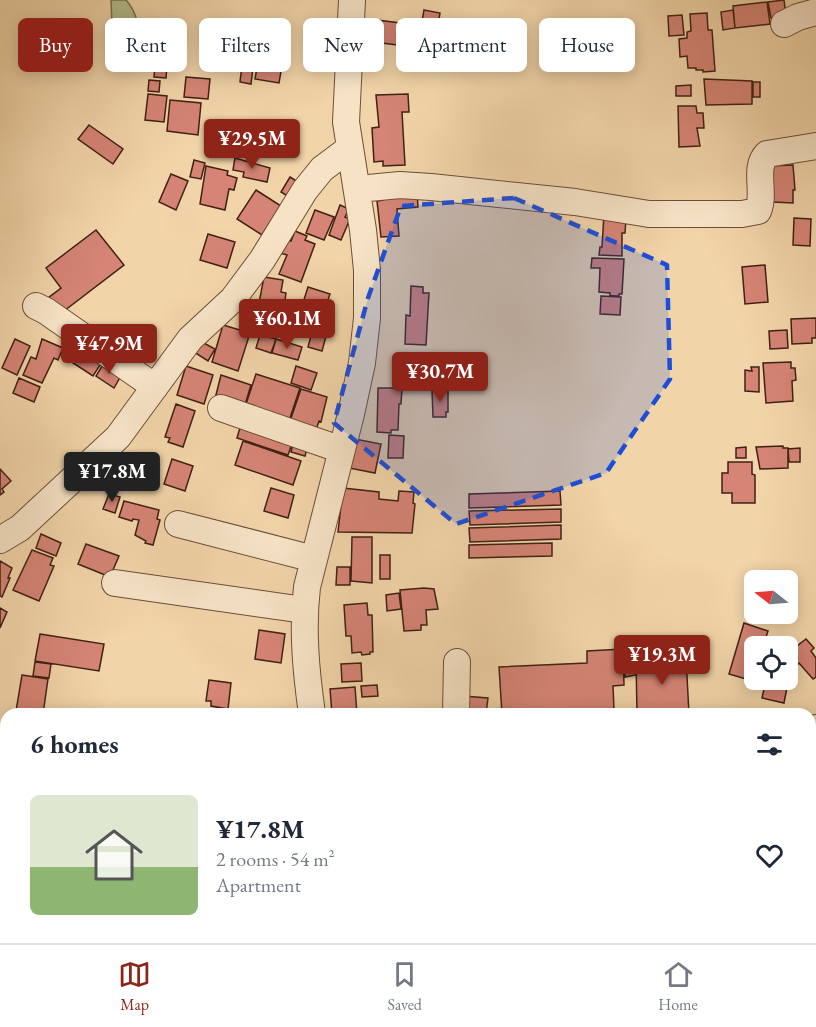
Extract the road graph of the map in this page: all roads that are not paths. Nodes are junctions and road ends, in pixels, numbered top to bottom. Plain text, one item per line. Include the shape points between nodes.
1 (352, 0) edge
2 (816, 12) edge
3 (784, 24) dead end
4 (816, 146) edge
5 (350, 148) junction
6 (358, 189) junction
7 (36, 306) dead end
8 (155, 387) junction
9 (220, 408) dead end
10 (342, 450) junction
11 (178, 524) dead end
12 (0, 540) edge
13 (315, 559) junction
14 (115, 583) dead end
15 (304, 610) junction
16 (457, 662) dead end
17 (311, 708) edge
18 (456, 708) edge

1 - 5 street via 346,122
2 - 3 street
4 - 6 street via 767,154 760,167 762,204 759,211 742,214 649,214 432,187
5 - 6 street
5 - 8 street via 322,169 233,299 190,339
6 - 10 street via 367,270 367,318 362,363
7 - 8 street
8 - 12 street via 118,437 20,528
9 - 10 street
10 - 13 street
11 - 13 street
13 - 15 street
14 - 15 street
15 - 17 street
16 - 18 street

